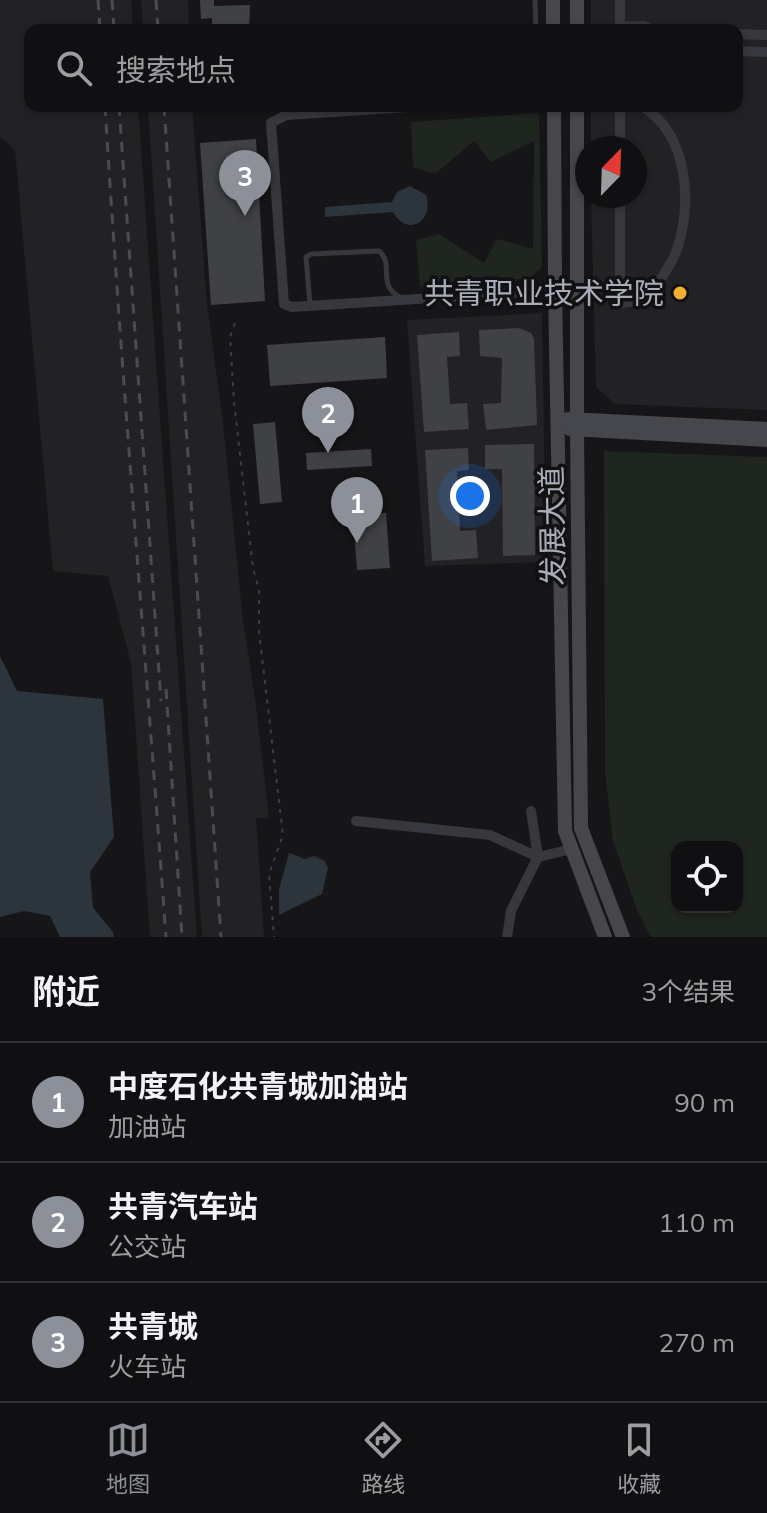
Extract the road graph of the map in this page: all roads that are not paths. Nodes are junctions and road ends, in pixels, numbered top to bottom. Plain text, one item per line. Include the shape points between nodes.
1 (535, 0) edge
2 (553, 0) edge
3 (577, 0) edge
4 (620, 0) edge
5 (536, 24) edge
6 (553, 24) edge
7 (577, 24) edge
8 (620, 24) edge
9 (743, 34) edge
10 (767, 35) edge
11 (743, 51) edge
12 (767, 52) edge
13 (332, 112) edge
14 (554, 112) edge
15 (577, 112) edge
16 (620, 112) edge
17 (650, 112) edge
18 (620, 136) edge
19 (620, 208) edge
20 (555, 290) junction
21 (408, 300) junction
22 (310, 306) junction
23 (557, 424) junction
24 (577, 425) junction
25 (767, 429) edge
26 (767, 440) edge
27 (531, 811) dead end
28 (356, 821) dead end
29 (572, 849) junction
30 (538, 857) junction
31 (507, 937) edge
32 (605, 937) edge
33 (623, 937) edge

1 - 5 lane
2 - 6 main road
3 - 7 main road
4 - 8 street
9 - 10 street
11 - 12 street
13 - 22 street via 286,115 271,123 284,304
14 - 20 main road, 发展大道
15 - 24 main road, 发展大道
16 - 18 street
17 - 19 street via 678,150 683,221 675,255 660,281 641,300 620,303
20 - 21 street
20 - 23 main road, 发展大道
21 - 22 street
21 - 22 lane via 390,290 384,253 372,250 306,257
23 - 24 main road
23 - 29 main road, 发展大道 via 565,831
24 - 25 main road
24 - 26 main road
24 - 33 main road, 发展大道 via 581,828
27 - 30 street
28 - 30 street via 490,835
29 - 30 street
29 - 32 main road, 发展大道
30 - 31 street via 511,911

